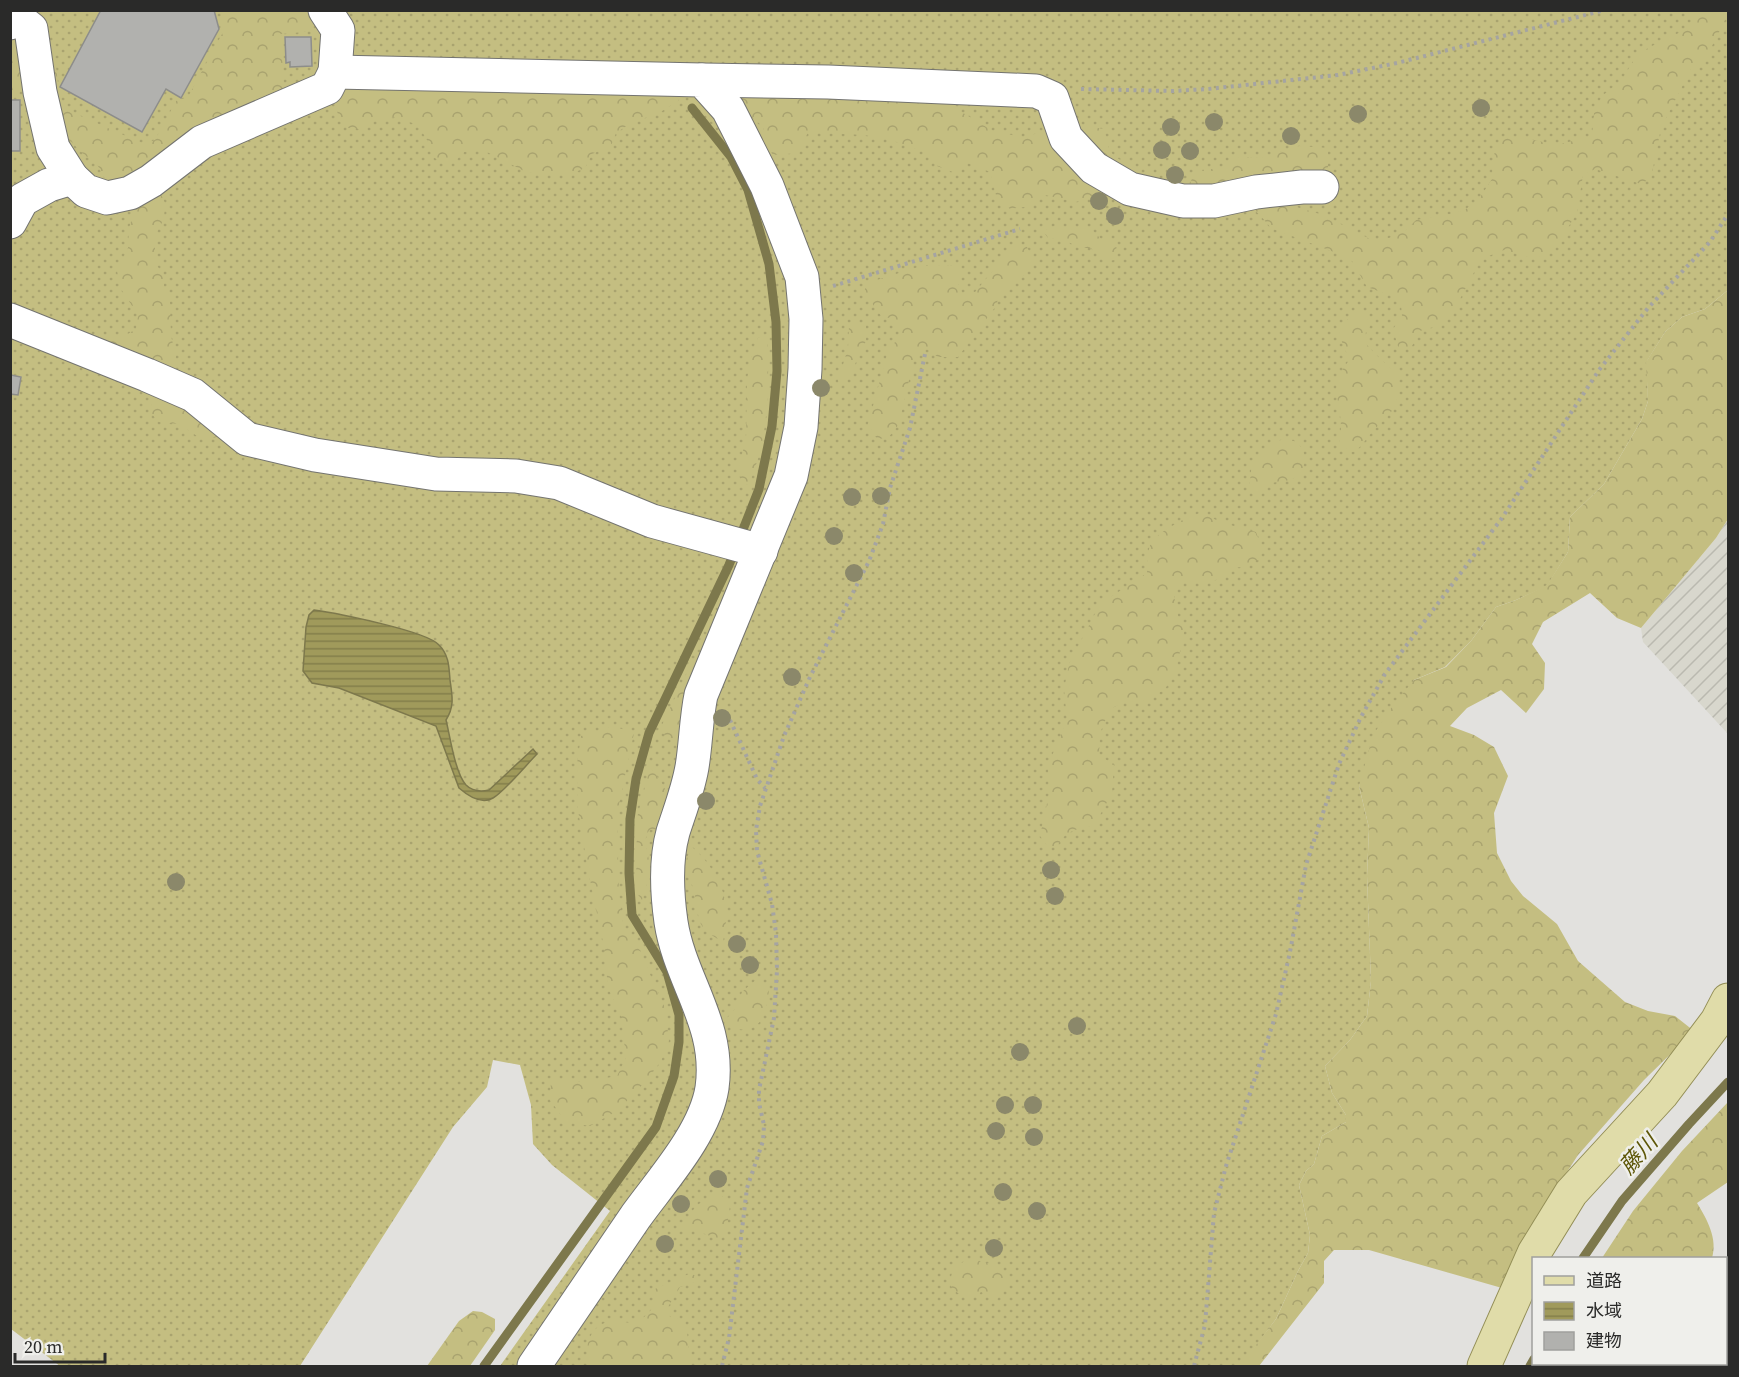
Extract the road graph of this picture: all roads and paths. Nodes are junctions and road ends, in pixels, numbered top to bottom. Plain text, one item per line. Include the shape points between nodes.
1 (325, 10) edge
2 (1605, 10) edge
3 (10, 22) edge
4 (335, 72) junction
5 (702, 80) junction
6 (1036, 91) junction
7 (72, 178) junction
8 (1322, 187) dead end
9 (1728, 214) edge
10 (10, 222) edge
11 (1020, 230) dead end
12 (10, 295) edge
13 (803, 295) junction
14 (10, 301) edge
15 (10, 320) edge
16 (925, 354) dead end
17 (746, 547) junction
18 (729, 718) dead end
19 (765, 788) junction
20 (1728, 1000) edge
21 (1532, 1257) edge
22 (1532, 1258) edge
23 (534, 1366) edge
24 (722, 1366) edge
25 (1194, 1366) edge
26 (1484, 1366) edge

1 - 4 street via 338,30
2 - 6 path via 1338,75 1173,91
3 - 7 street via 17,18 31,28 53,148
4 - 5 street
4 - 7 street via 327,88 202,142 130,193 107,198 86,191
5 - 6 street
5 - 13 street via 728,109 767,186 802,277
6 - 8 street via 1052,98 1066,138 1094,168 1130,189 1183,201 1214,201 1256,192
7 - 10 street via 22,200
9 - 25 path via 1710,243 1648,308 1599,370 1502,518 1385,674 1356,726 1339,764 1306,865 1276,1014 1214,1213 1205,1325
11 - 13 path
12 - 14 street
13 - 17 street via 806,359 801,427 791,476
15 - 17 street via 193,395 247,439 315,455 436,474 543,479 652,521
16 - 19 path via 910,428 890,488 883,524 869,561 810,677
17 - 23 street via 701,695 692,765 672,834 668,864 672,925 708,1032 714,1067 711,1091 686,1148
18 - 19 path
19 - 24 path via 756,830 757,851 776,933 774,1018 759,1090 763,1141 747,1188 729,1338
20 - 21 main road via 1718,1022 1662,1094 1571,1193
22 - 26 main road

